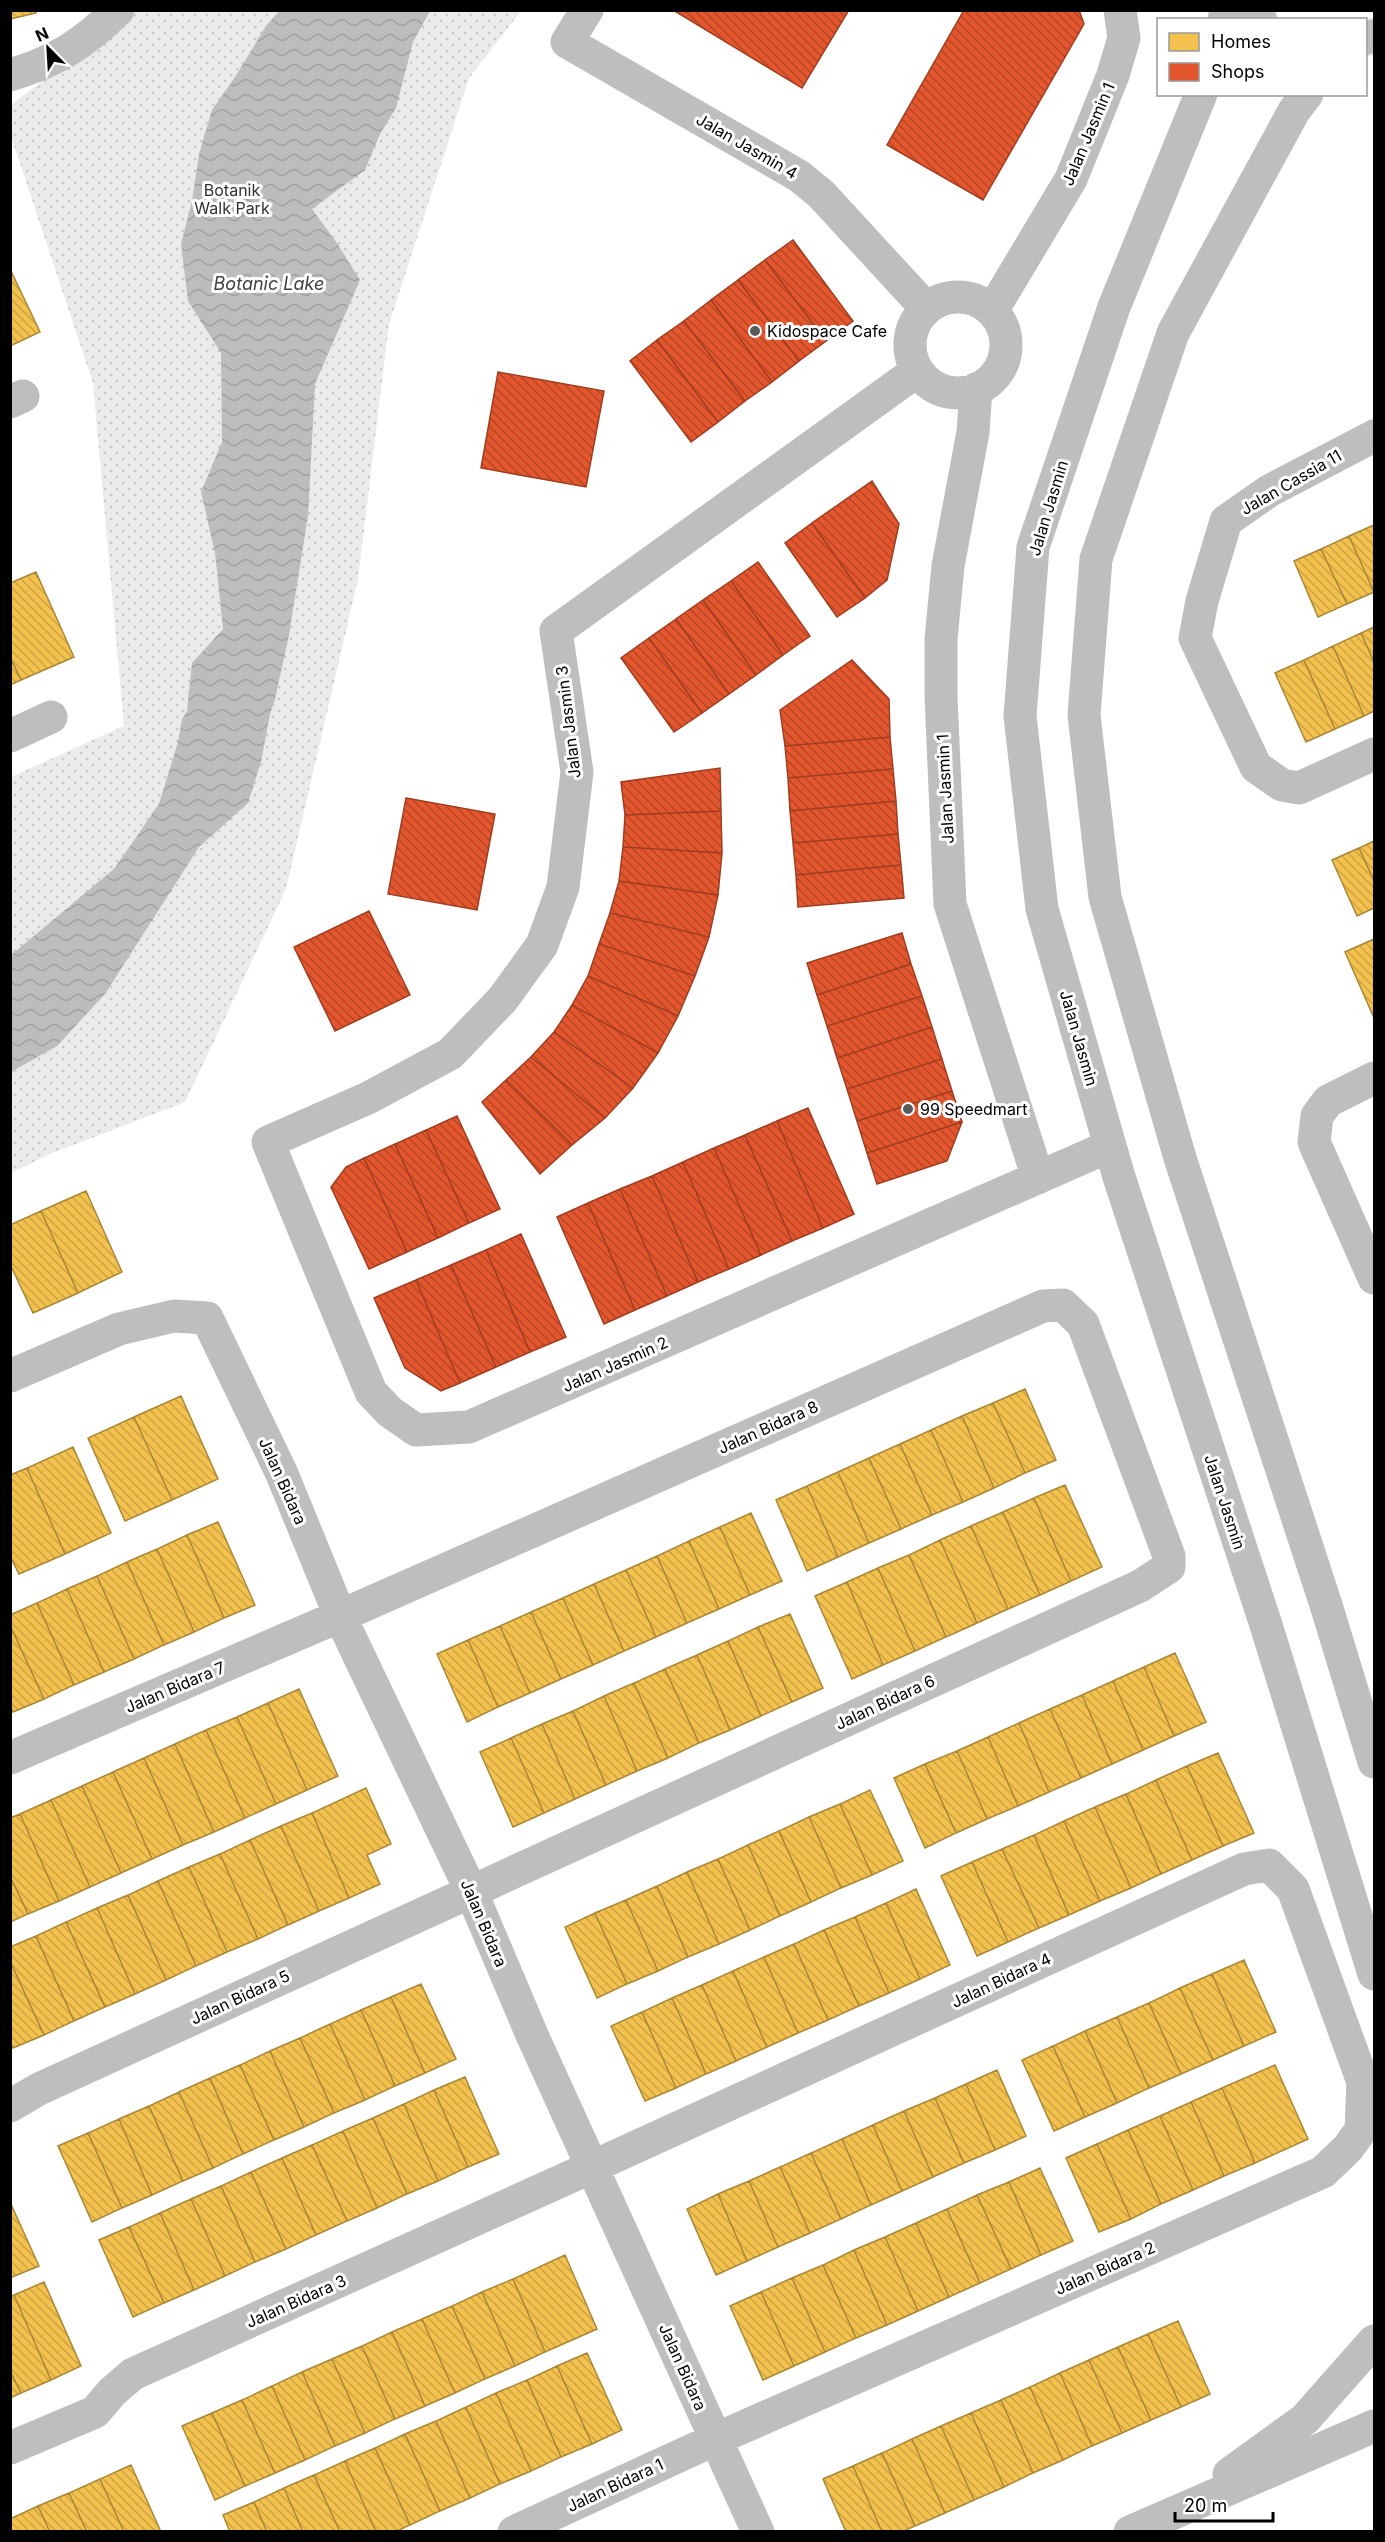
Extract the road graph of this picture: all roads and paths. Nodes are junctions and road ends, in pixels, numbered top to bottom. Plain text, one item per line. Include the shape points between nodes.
1 (118, 10) edge
2 (587, 10) edge
3 (1120, 10) edge
4 (10, 75) edge
5 (1200, 96) edge
6 (1305, 96) edge
7 (926, 308) junction
8 (992, 311) junction
9 (917, 371) junction
10 (976, 389) junction
11 (1374, 436) edge
12 (51, 717) dead end
13 (10, 736) edge
14 (1374, 754) edge
15 (1374, 1078) edge
16 (268, 1142) joint
17 (1110, 1146) junction
18 (1038, 1178) junction
19 (1374, 1278) edge
20 (10, 1376) edge
21 (1124, 1436) joint
22 (340, 1616) junction
23 (10, 1758) edge
24 (1374, 1762) edge
25 (471, 1891) junction
26 (1374, 1974) edge
27 (1335, 2004) joint
28 (10, 2106) edge
29 (592, 2167) junction
30 (1374, 2341) edge
31 (1374, 2426) edge
32 (716, 2439) junction
33 (10, 2448) edge
34 (1181, 2508) junction
35 (514, 2532) edge
36 (758, 2532) edge
37 (1130, 2532) edge

1 - 4 street via 83,42 42,65
2 - 7 street, Jalan Jasmin 4 via 567,42 800,176
3 - 8 street, Jalan Jasmin 1 via 1124,38 1071,179
5 - 17 street, Jalan Jasmin via 1114,307 1033,547 1020,716 1042,909
6 - 24 street via 1173,333 1096,559 1084,715 1105,897 1180,1158
7 - 8 street via 955,296 970,297
7 - 9 street via 910,334 909,350
8 - 10 street via 1004,328 1004,360 996,375
9 - 10 street via 922,379 944,391
9 - 16 street, Jalan Jasmin 3 via 556,631 577,772 563,887 542,945 502,1000 450,1054 368,1098
10 - 18 street, Jalan Jasmin 1 via 974,432 948,566 941,639 950,904
11 - 14 street, Jalan Cassia 11 via 1269,491 1226,520 1202,601 1196,638 1256,767 1282,785 1299,788
12 - 13 street
15 - 19 street via 1328,1101 1317,1116 1314,1142
16 - 18 street, Jalan Jasmin 2 via 371,1392 390,1412 416,1430 469,1427
17 - 18 street, Jalan Jasmin 2
17 - 26 street, Jalan Jasmin via 1266,1625
20 - 22 street, Jalan Bidara via 119,1329 174,1316 207,1318 282,1474
21 - 22 street, Jalan Bidara 8 via 1083,1324 1063,1305 1043,1306
21 - 25 street, Jalan Bidara 6 via 1169,1556 1169,1567 1160,1575
22 - 23 street, Jalan Bidara 7
22 - 25 street, Jalan Bidara
25 - 28 street, Jalan Bidara 5 via 39,2089
25 - 29 street, Jalan Bidara
27 - 29 street, Jalan Bidara 4 via 1293,1889 1269,1865 1244,1869
27 - 32 street, Jalan Bidara 2 via 1363,2082 1361,2130 1323,2172
29 - 32 street, Jalan Bidara
29 - 33 street, Jalan Bidara 3 via 133,2374 94,2412
30 - 34 street via 1305,2419
31 - 34 street
32 - 35 street, Jalan Bidara 1
32 - 36 street, Jalan Bidara
34 - 37 street

